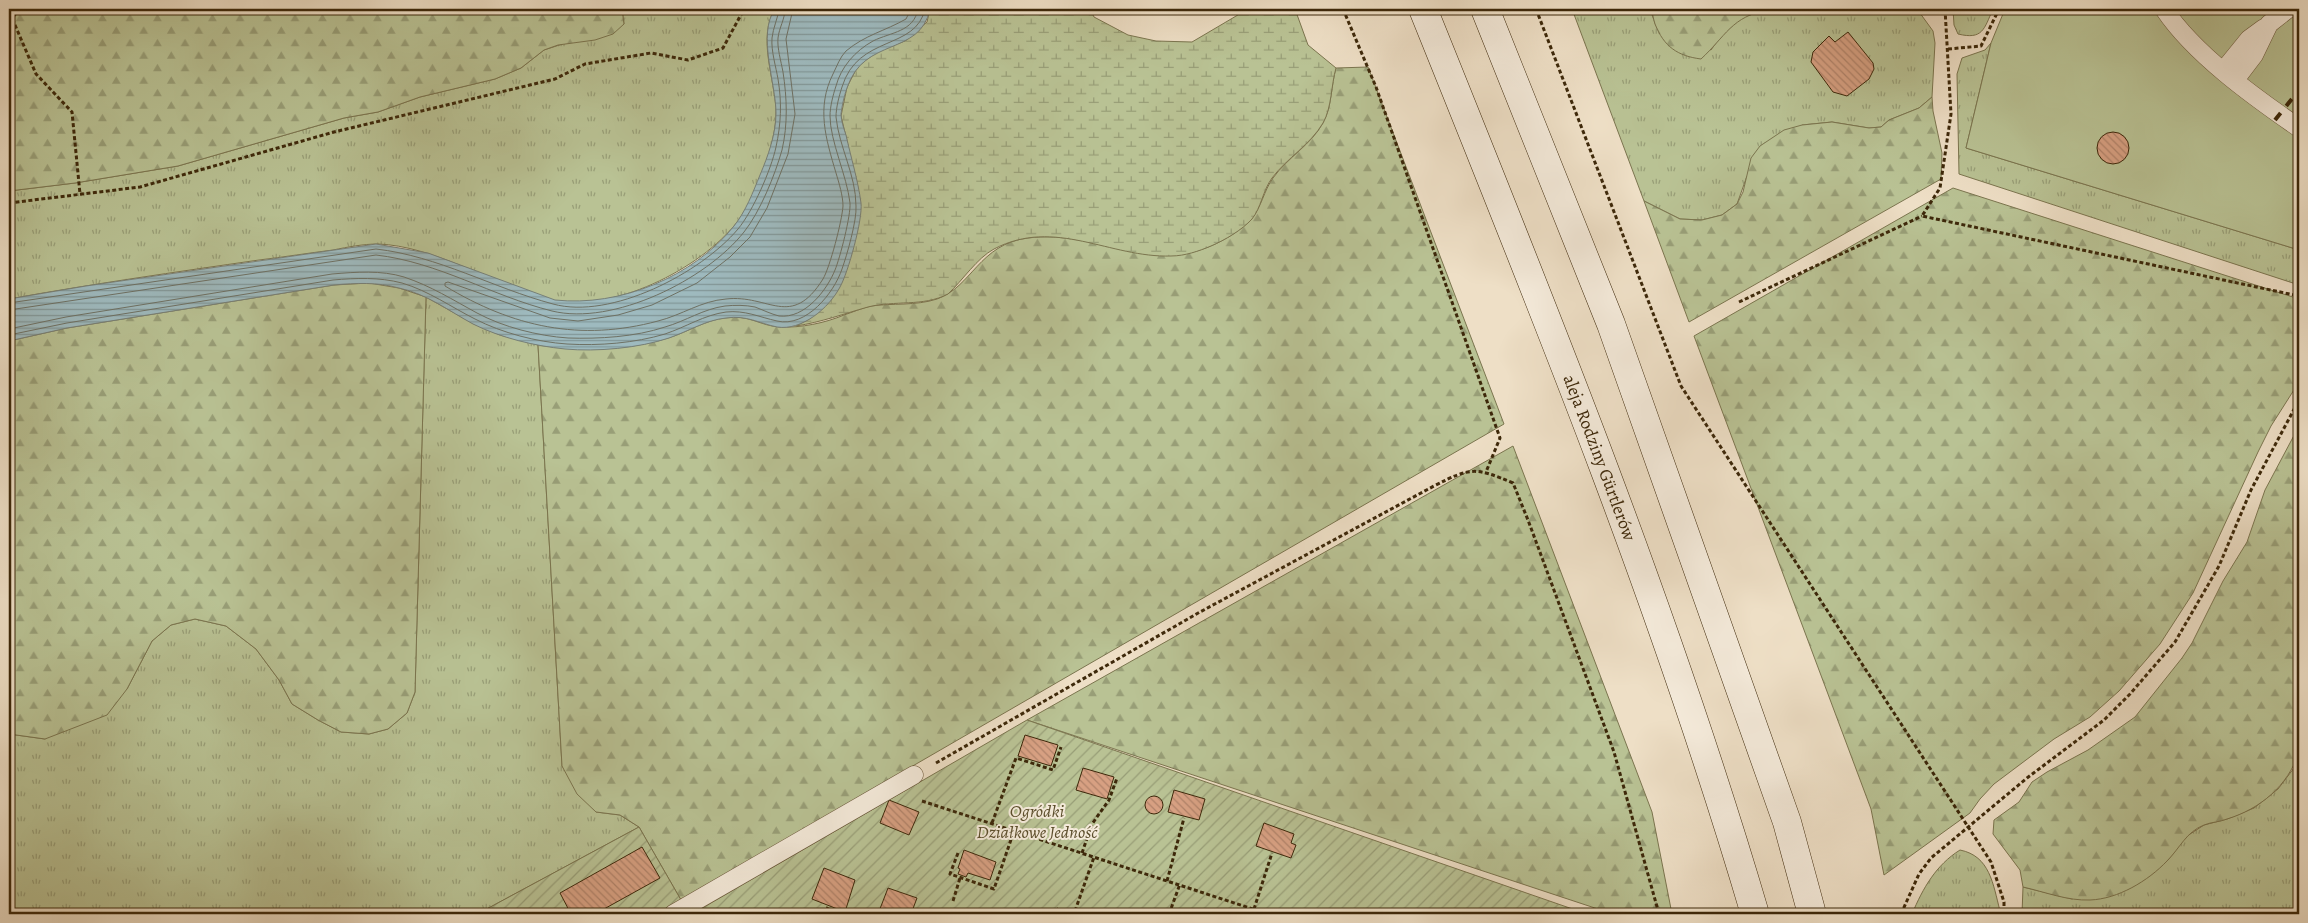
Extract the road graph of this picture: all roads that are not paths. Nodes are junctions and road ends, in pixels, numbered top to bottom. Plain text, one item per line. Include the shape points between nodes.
1 (1423, 9) edge
2 (1485, 9) edge
3 (2164, 9) edge
4 (2288, 9) edge
5 (2272, 18) edge
6 (2229, 75) junction
7 (2299, 128) edge
8 (914, 776) road end
9 (673, 914) edge
10 (1754, 914) edge
11 (1812, 914) edge

1 - 10 main road, aleja Rodziny Gürtlerów via 1556,341 1646,579 1734,843
2 - 11 main road via 1612,324 1787,822
3 - 6 lane via 2182,34
4 - 5 lane
5 - 6 lane via 2254,55
6 - 7 lane
8 - 9 lane

